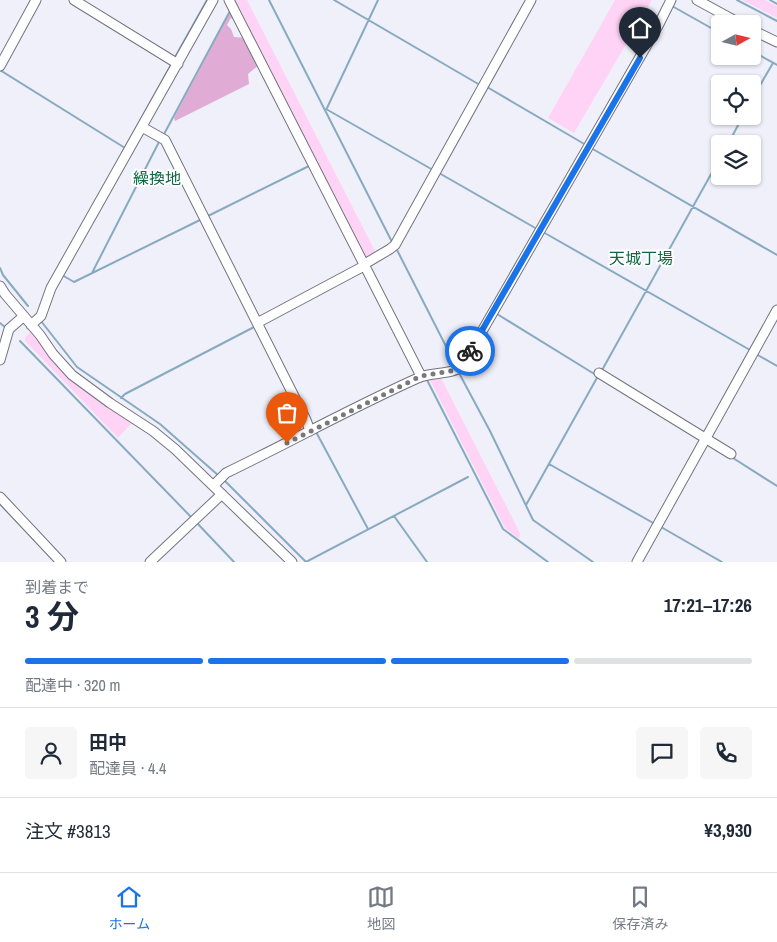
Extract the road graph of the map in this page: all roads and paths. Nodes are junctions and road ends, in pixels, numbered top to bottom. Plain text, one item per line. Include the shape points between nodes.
1 (36, 0) edge
2 (74, 0) edge
3 (213, 0) edge
4 (531, 0) edge
5 (697, 0) edge
6 (670, 3) edge
7 (232, 6) edge
8 (724, 15) edge
9 (761, 34) edge
10 (777, 42) edge
11 (174, 62) junction
12 (0, 66) edge
13 (143, 125) junction
14 (365, 264) junction
15 (0, 286) edge
16 (777, 310) edge
17 (24, 316) junction
18 (36, 320) junction
19 (258, 323) junction
20 (0, 360) edge
21 (600, 374) dead end
22 (422, 375) junction
23 (311, 428) junction
24 (706, 439) junction
25 (730, 454) dead end
26 (218, 480) junction
27 (222, 494) junction
28 (0, 497) edge
29 (61, 562) edge
30 (150, 562) edge
31 (292, 562) edge
32 (637, 562) edge

1 - 12 street
2 - 11 street
3 - 11 street
4 - 14 street via 394,246
5 - 8 street
6 - 22 street via 457,369
7 - 14 street
9 - 10 street
11 - 13 street
13 - 18 street
13 - 19 street via 162,137
14 - 19 street
14 - 22 street
15 - 17 street
16 - 24 street
17 - 18 street
17 - 20 street via 8,330
18 - 26 street via 53,354 72,375 153,430 186,459
19 - 23 street
21 - 24 street
22 - 23 street
23 - 26 street
24 - 25 street
24 - 32 street
26 - 27 street
27 - 30 street
27 - 31 street
28 - 29 street

